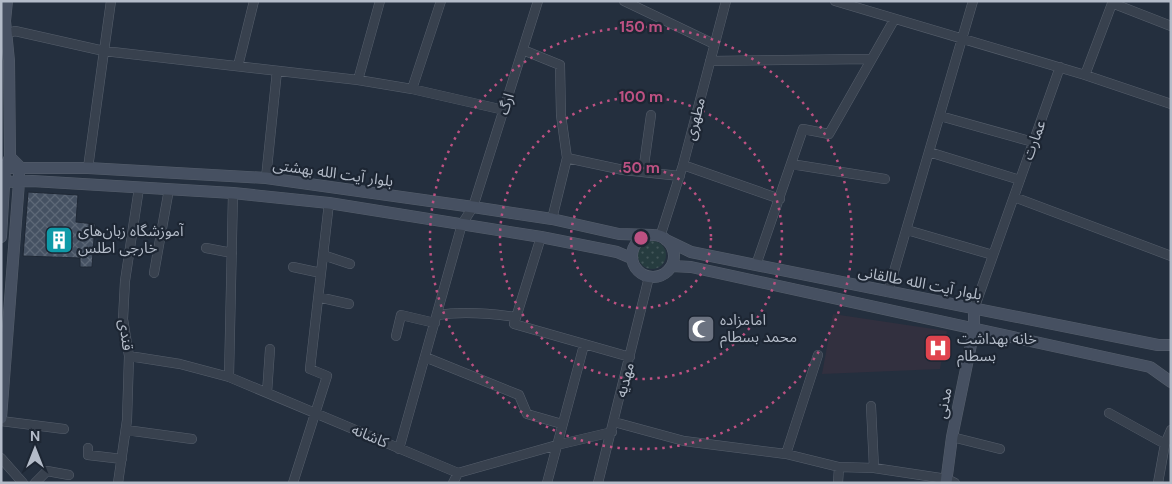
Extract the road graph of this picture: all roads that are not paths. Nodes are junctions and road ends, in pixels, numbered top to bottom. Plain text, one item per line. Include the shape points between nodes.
1 (7, 1) edge
2 (111, 1) edge
3 (254, 1) edge
4 (380, 1) edge
5 (441, 1) edge
6 (538, 1) edge
7 (624, 1) edge
8 (726, 1) edge
9 (835, 1) edge
10 (973, 1) edge
11 (1113, 2) edge
12 (852, 4) edge
13 (894, 20) junction
14 (1171, 26) edge
15 (6, 28) edge
16 (962, 38) junction
17 (714, 44) junction
18 (523, 50) junction
19 (104, 51) junction
20 (871, 59) junction
21 (710, 61) junction
22 (238, 66) junction
23 (1060, 68) junction
24 (277, 71) junction
25 (1085, 75) junction
26 (358, 80) junction
27 (412, 90) junction
28 (1171, 104) edge
29 (504, 110) junction
30 (651, 115) dead end
31 (940, 116) junction
32 (1033, 142) junction
33 (929, 152) junction
34 (567, 158) junction
35 (8, 162) junction
36 (791, 164) junction
37 (683, 165) junction
38 (19, 166) junction
39 (88, 168) junction
40 (643, 172) junction
41 (680, 176) junction
42 (266, 178) junction
43 (885, 179) dead end
44 (1020, 180) junction
45 (5, 182) junction
46 (19, 182) junction
47 (139, 188) junction
48 (169, 189) junction
49 (233, 193) junction
50 (1014, 197) junction
51 (780, 199) junction
52 (329, 203) junction
53 (473, 207) junction
54 (552, 219) junction
55 (462, 224) junction
56 (907, 230) junction
57 (1, 237) edge
58 (541, 237) junction
59 (660, 237) junction
60 (206, 248) dead end
61 (232, 253) junction
62 (323, 255) junction
63 (993, 255) junction
64 (1171, 256) edge
65 (631, 258) junction
66 (350, 264) dead end
67 (756, 265) junction
68 (672, 266) junction
69 (293, 267) dead end
70 (154, 273) dead end
71 (321, 273) junction
72 (649, 277) junction
73 (888, 292) junction
74 (318, 297) junction
75 (348, 304) dead end
76 (974, 309) junction
77 (515, 317) junction
78 (436, 319) junction
79 (974, 330) junction
80 (396, 336) dead end
81 (1171, 344) edge
82 (584, 346) junction
83 (270, 349) dead end
84 (818, 355) dead end
85 (130, 356) junction
86 (425, 357) junction
87 (630, 357) junction
88 (229, 378) junction
89 (1171, 382) edge
90 (267, 393) junction
91 (871, 406) dead end
92 (1109, 413) dead end
93 (315, 414) junction
94 (1, 419) edge
95 (614, 422) junction
96 (562, 424) junction
97 (64, 430) dead end
98 (126, 430) junction
99 (1171, 430) edge
100 (612, 432) junction
101 (952, 437) junction
102 (192, 439) dead end
103 (1164, 444) junction
104 (557, 445) junction
105 (88, 448) dead end
106 (399, 449) junction
107 (1000, 449) dead end
108 (786, 454) junction
109 (1, 458) edge
110 (122, 459) junction
111 (839, 467) junction
112 (874, 468) junction
113 (458, 473) junction
114 (69, 475) dead end
115 (296, 482) edge
116 (950, 482) edge
117 (22, 483) edge
118 (35, 483) edge
119 (118, 483) edge
120 (453, 483) edge
121 (547, 483) edge
122 (598, 483) edge
123 (838, 483) edge
124 (1158, 483) edge

1 - 15 street
2 - 19 street
3 - 22 street
4 - 26 street
5 - 27 street
6 - 18 street, ارگ
7 - 17 street
8 - 17 street, مطهری
9 - 12 street
10 - 16 street
11 - 14 street
11 - 25 street
12 - 13 street
13 - 16 street
13 - 20 street
15 - 19 street
15 - 35 street via 9,61
16 - 23 street
16 - 31 street
17 - 21 street, مطهری
18 - 29 street, ارگ
18 - 34 street via 560,66 561,115
19 - 22 street
19 - 39 street
20 - 21 street
20 - 36 street via 829,134 803,129
21 - 37 street, مطهری
22 - 24 street
23 - 25 street
23 - 32 street, عمارت
24 - 26 street
24 - 42 street
25 - 28 street
26 - 27 street
27 - 29 street
29 - 53 street, ارگ
30 - 40 street
31 - 32 street
31 - 33 street
32 - 44 street, عمارت
33 - 44 street
33 - 56 street
34 - 40 street
34 - 54 street
35 - 38 street, بلوار آیت الله بهشتی
35 - 45 street
36 - 43 street
36 - 51 street
37 - 41 street, مطهری
37 - 51 street
38 - 39 street, بلوار آیت الله بهشتی
38 - 46 street
39 - 42 street, بلوار آیت الله بهشتی
40 - 41 street
41 - 59 street, مطهری
42 - 53 street, بلوار آیت الله بهشتی
44 - 50 street, عمارت
45 - 46 street, بلوار آیت الله بهشتی
45 - 57 street
46 - 47 street, بلوار آیت الله بهشتی
46 - 94 street
47 - 48 street, بلوار آیت الله بهشتی
47 - 85 street, قندی via 125,281 124,309
48 - 49 street, بلوار آیت الله بهشتی
48 - 70 street
49 - 52 street, بلوار آیت الله بهشتی
49 - 61 street
50 - 63 street, عمارت
50 - 64 street
51 - 67 street
52 - 55 street, بلوار آیت الله بهشتی
52 - 62 street
53 - 54 street, بلوار آیت الله بهشتی
53 - 55 street, ارگ
54 - 59 street, بلوار آیت الله بهشتی via 618,234
55 - 58 street, بلوار آیت الله بهشتی
55 - 78 street, ارگ
56 - 63 street
56 - 73 street
58 - 65 street, بلوار آیت الله بهشتی via 617,252
58 - 77 street
59 - 65 street via 640,239
59 - 67 street, بلوار آیت الله طالقانی via 691,252
59 - 68 street via 674,252
60 - 61 street
61 - 88 street
62 - 66 street
62 - 71 street
63 - 76 street, عمارت
65 - 72 street via 637,270
67 - 73 street, بلوار آیت الله طالقانی
68 - 72 street via 662,275
68 - 79 street via 691,267
69 - 71 street
71 - 74 street
72 - 87 street, مهدیه
73 - 76 street, بلوار آیت الله طالقانی
74 - 75 street
74 - 93 street via 310,369 327,376
76 - 79 street, مدنی
76 - 81 street, بلوار آیت الله طالقانی via 1158,345
77 - 78 street via 463,312
77 - 82 street via 514,324
78 - 80 street via 401,315
78 - 86 street, ارگ
79 - 89 street via 1150,367
79 - 101 street, مدنی
82 - 87 street
82 - 96 street
83 - 90 street
84 - 108 street
85 - 88 street, کاشانه via 180,364
85 - 98 street, قندی
86 - 96 street via 519,395 527,414
86 - 106 street, ارگ
87 - 95 street, مهدیه
88 - 90 street, کاشانه
90 - 93 street, کاشانه
91 - 112 street
92 - 103 street
93 - 106 street, کاشانه
93 - 115 street
94 - 97 street
95 - 100 street, مهدیه
95 - 108 street via 684,441
96 - 104 street
98 - 102 street
98 - 110 street, قندی
99 - 103 street
100 - 104 street
100 - 122 street, مهدیه
101 - 107 street
101 - 116 street, مدنی
103 - 124 street
104 - 113 street
104 - 121 street
105 - 110 street via 88,455
106 - 113 street, کاشانه
108 - 111 street
109 - 117 street
110 - 119 street, قندی
111 - 112 street
111 - 123 street
112 - 116 street
113 - 120 street
114 - 118 street via 47,470

